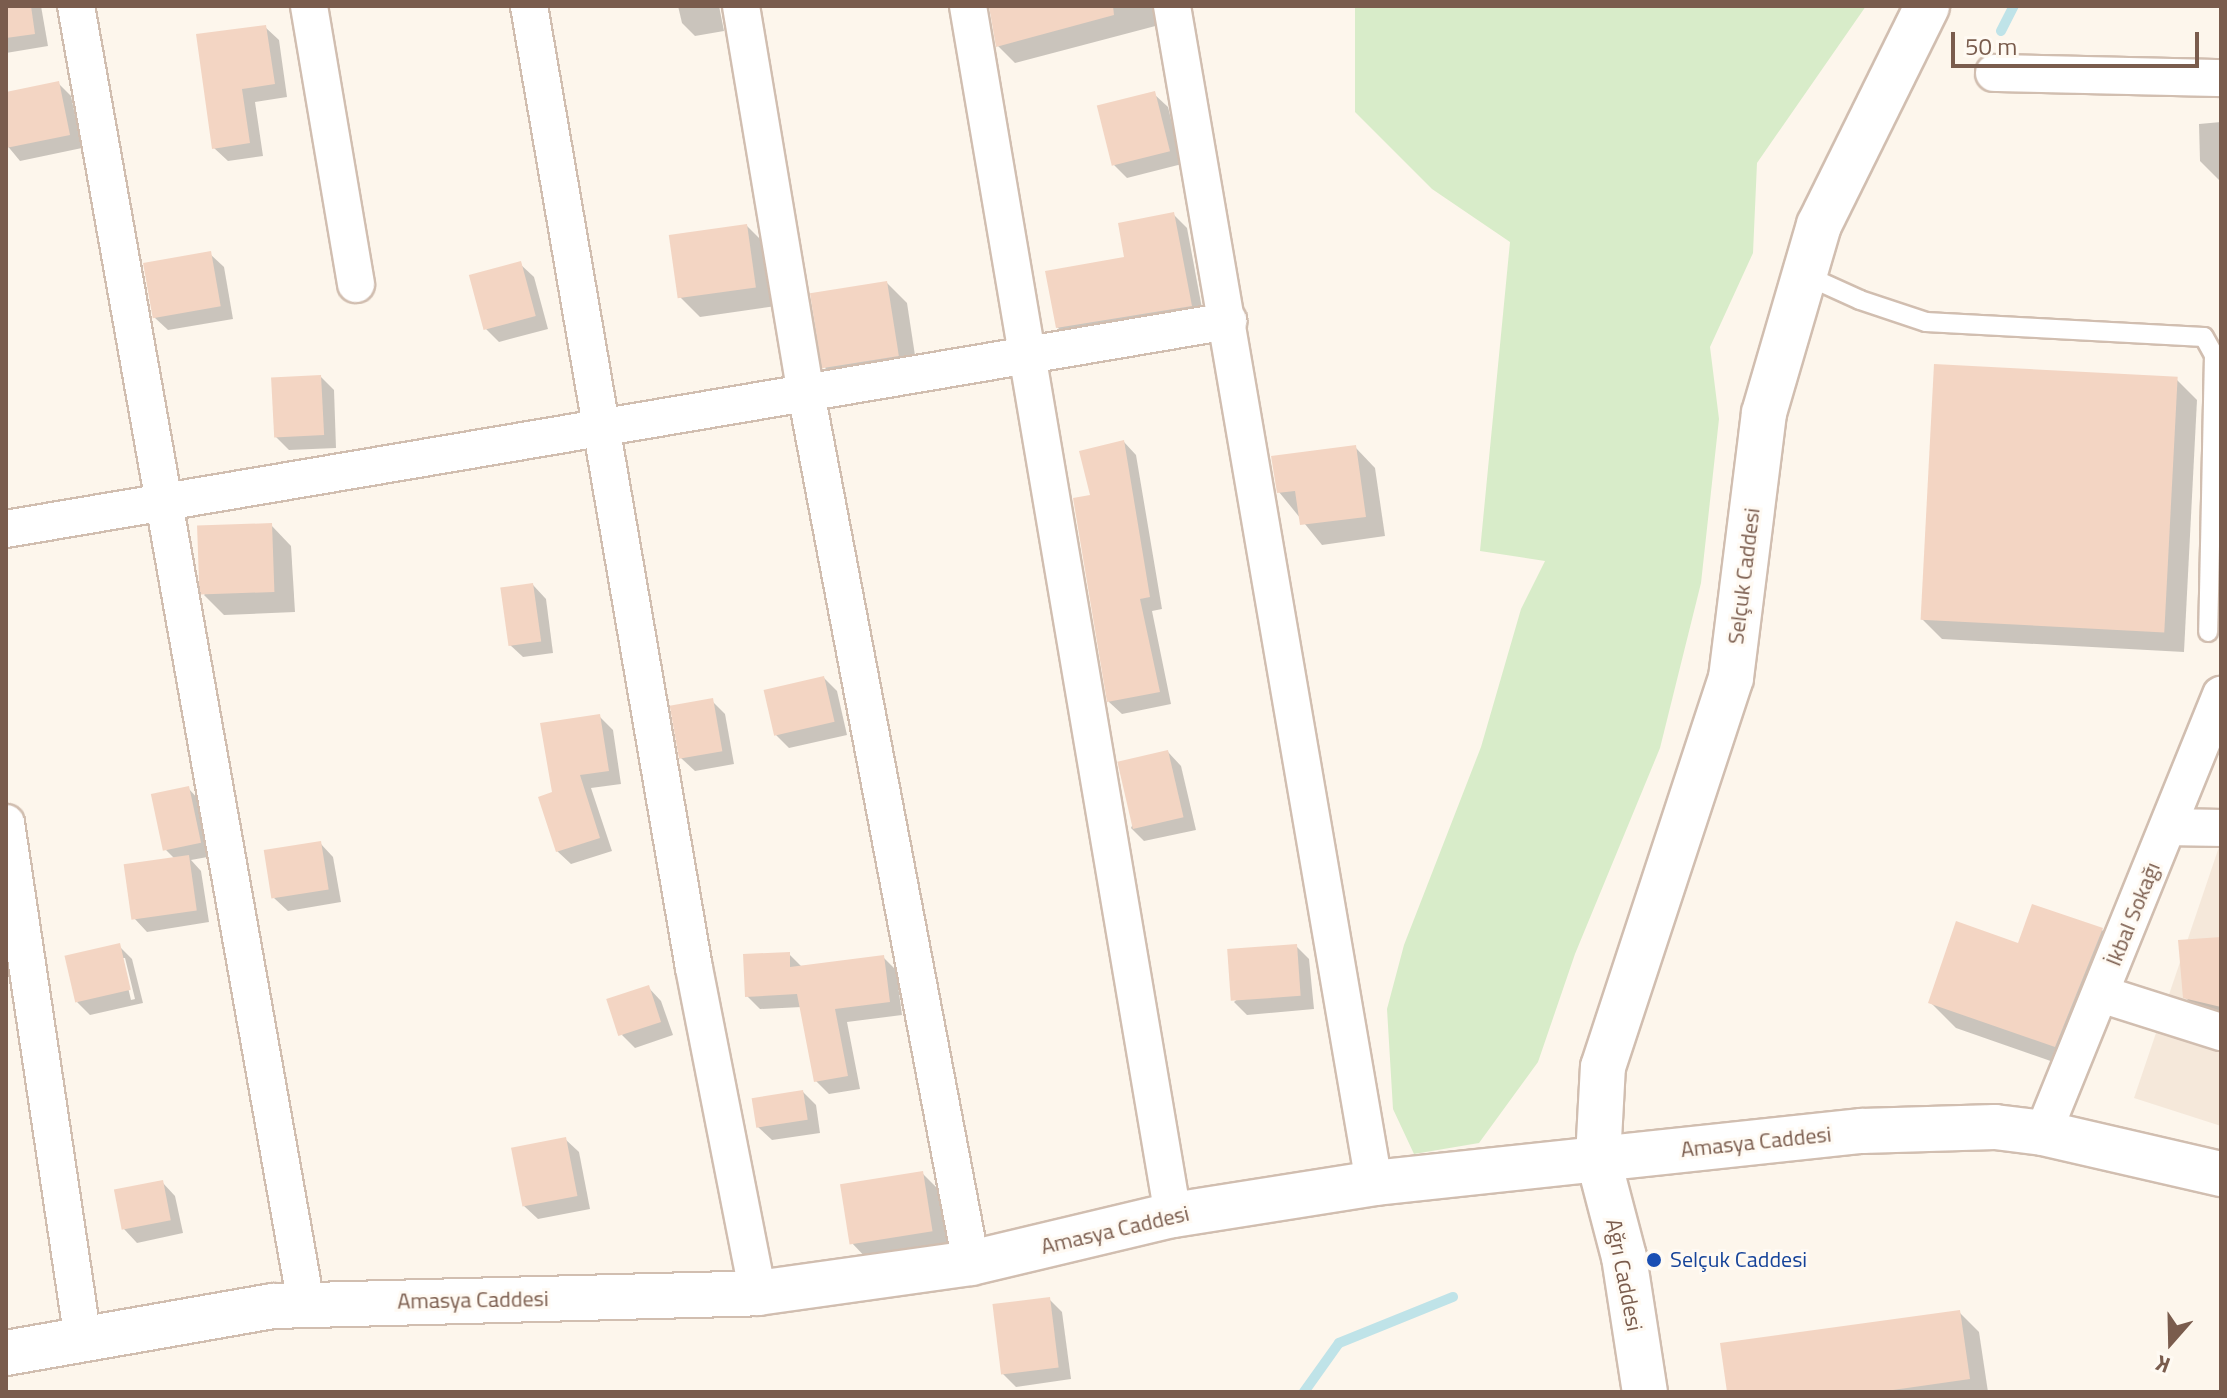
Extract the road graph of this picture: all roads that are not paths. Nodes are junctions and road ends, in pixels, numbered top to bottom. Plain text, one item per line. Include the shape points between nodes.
1 (76, 6) edge
2 (309, 6) edge
3 (529, 6) edge
4 (741, 6) edge
5 (968, 6) edge
6 (1172, 6) edge
7 (1927, 6) edge
8 (1994, 73) dead end
9 (2221, 78) edge
10 (1805, 275) junction
11 (356, 284) dead end
12 (1228, 321) junction
13 (1029, 355) junction
14 (806, 393) junction
15 (600, 428) junction
16 (164, 502) junction
17 (6, 529) edge
18 (2208, 632) dead end
19 (2221, 695) edge
20 (6, 823) edge
21 (2169, 827) junction
22 (2221, 828) edge
23 (2101, 994) junction
24 (2221, 1032) edge
25 (2043, 1133) junction
26 (1598, 1158) junction
27 (2221, 1174) edge
28 (1374, 1183) junction
29 (1173, 1215) junction
30 (971, 1263) junction
31 (758, 1293) junction
32 (306, 1304) junction
33 (83, 1340) junction
34 (6, 1353) edge
35 (1645, 1392) edge

1 - 16 street
2 - 11 street
3 - 15 street
4 - 14 street
5 - 13 street
6 - 12 street
7 - 10 street, Selçuk Caddesi via 1819,225
8 - 9 street
10 - 18 lane via 1926,322 2204,337 2214,355
10 - 26 street, Selçuk Caddesi via 1764,413 1731,678 1603,1067
12 - 13 street
12 - 28 street
13 - 14 street
13 - 29 street
14 - 15 street
14 - 30 street
15 - 16 street
15 - 31 street via 694,968
16 - 17 street
16 - 32 street
19 - 21 street, İkbal Sokağı
20 - 33 street
21 - 22 street
21 - 23 street, İkbal Sokağı
23 - 24 street
23 - 25 street, İkbal Sokağı
25 - 26 street, Amasya Caddesi via 1995,1127 1862,1131
25 - 27 street, Amasya Caddesi
26 - 28 street, Amasya Caddesi
26 - 35 street, Ağrı Caddesi via 1624,1257
28 - 29 street, Amasya Caddesi
29 - 30 street, Amasya Caddesi
30 - 31 street, Amasya Caddesi
31 - 32 street, Amasya Caddesi
32 - 33 street, Amasya Caddesi
33 - 34 street, Amasya Caddesi

